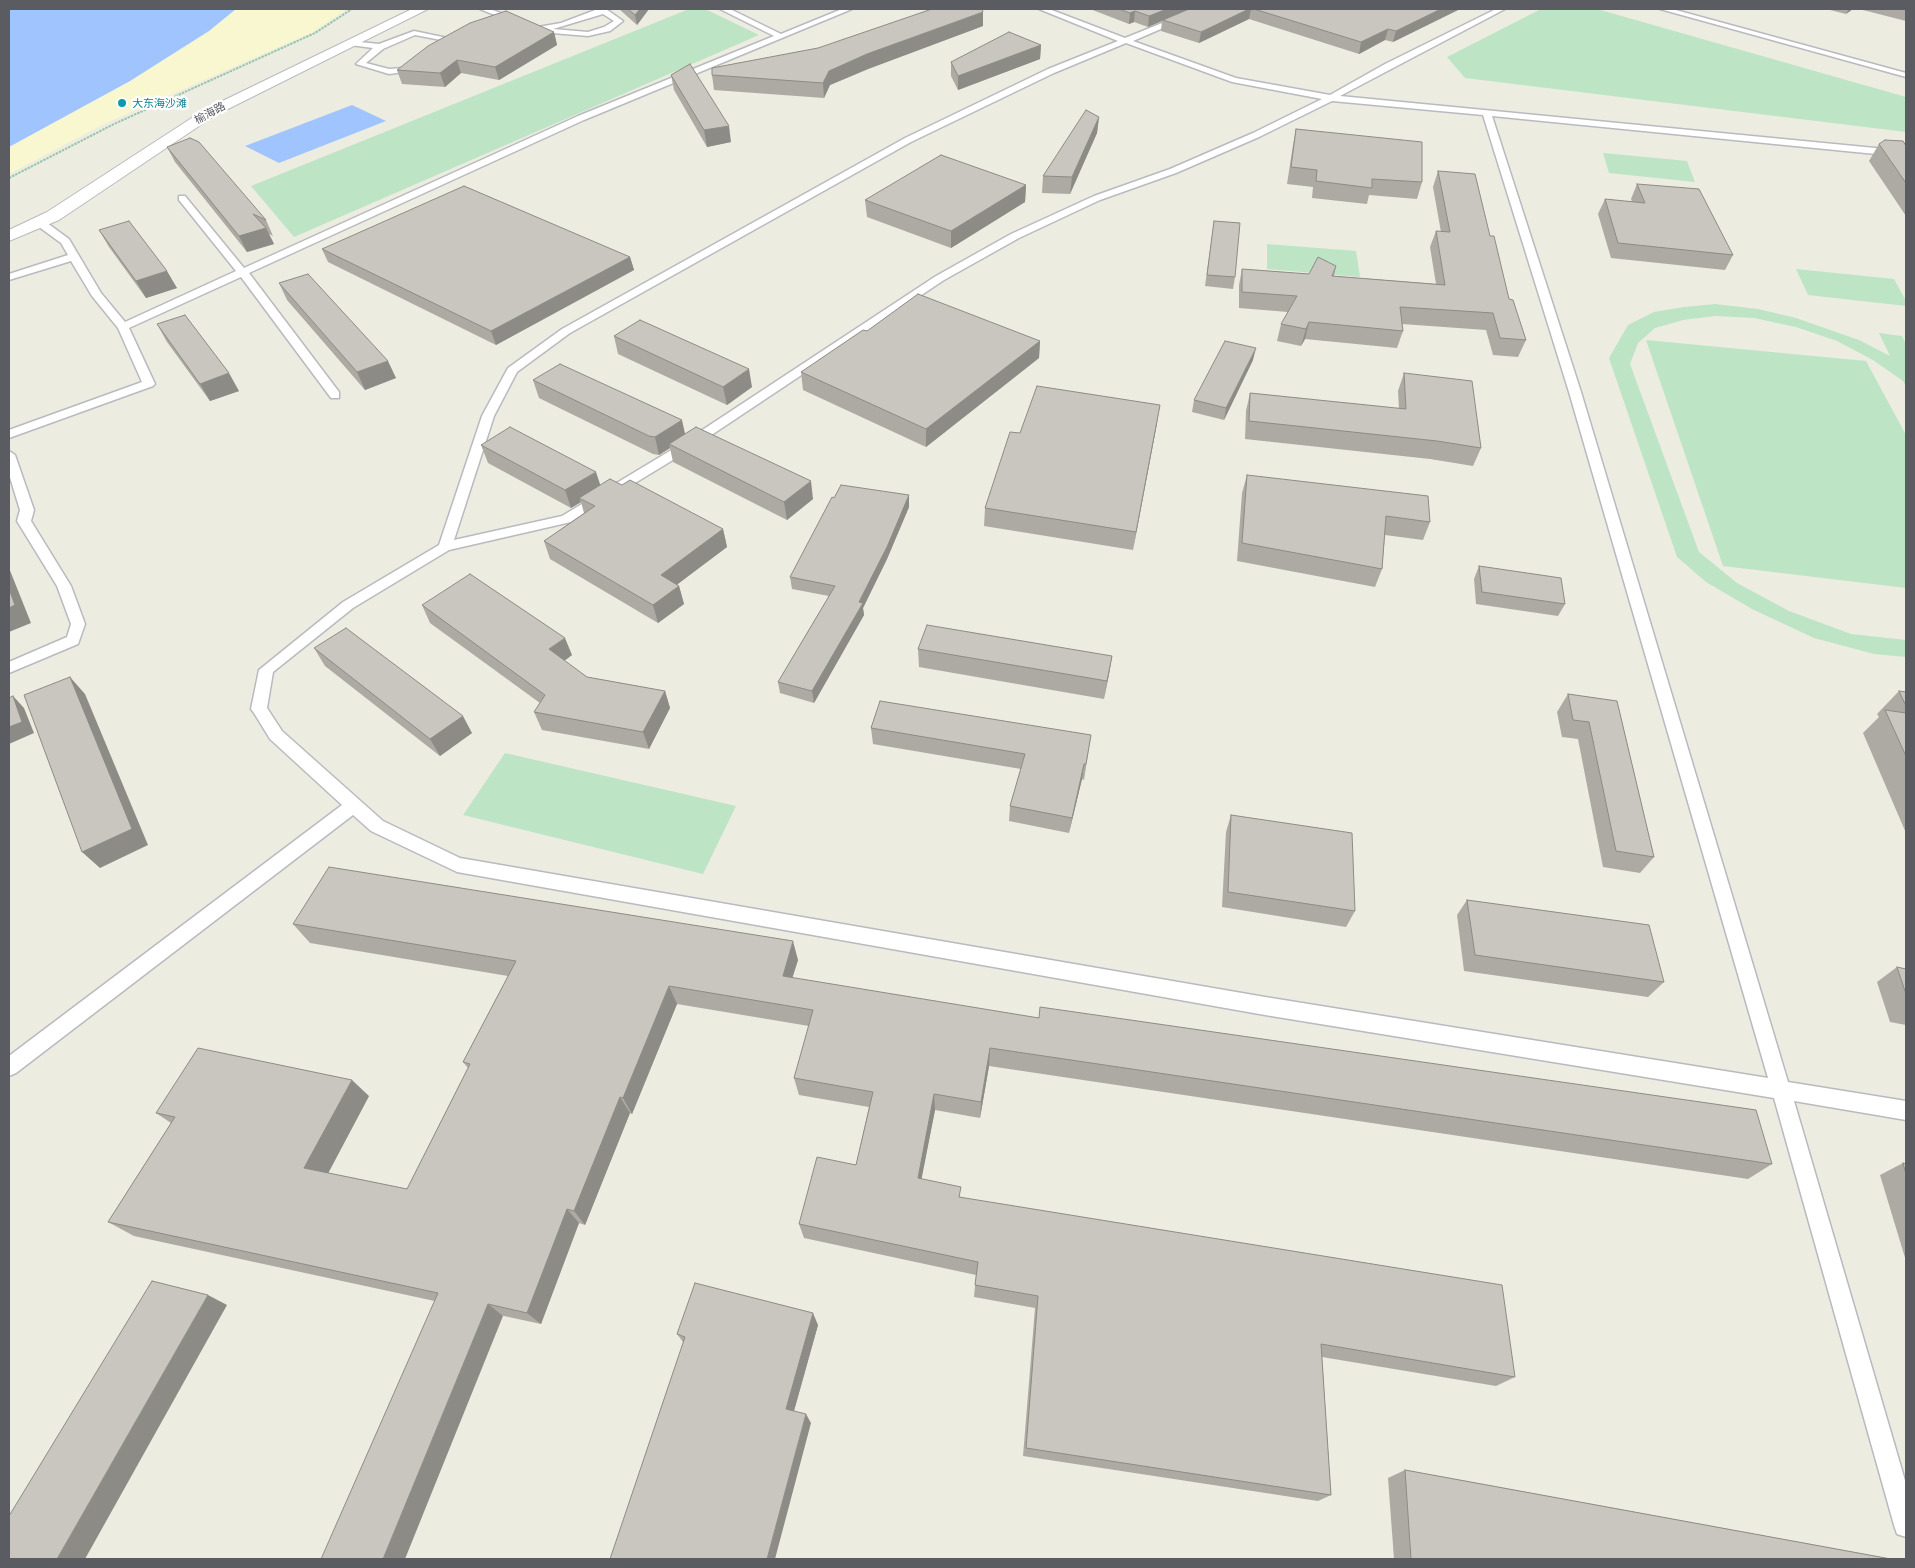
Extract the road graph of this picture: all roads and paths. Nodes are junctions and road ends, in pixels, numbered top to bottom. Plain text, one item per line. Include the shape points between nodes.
1 (352, 9) edge
2 (422, 9) edge
3 (484, 9) edge
4 (724, 9) edge
5 (848, 9) edge
6 (1043, 9) edge
7 (1203, 9) edge
8 (1501, 9) edge
9 (1664, 9) edge
10 (603, 10) edge
11 (537, 29) junction
12 (780, 36) junction
13 (1125, 40) junction
14 (353, 43) junction
15 (380, 47) junction
16 (437, 50) edge
17 (420, 60) edge
18 (1906, 75) edge
19 (1332, 98) junction
20 (1487, 113) junction
21 (1906, 154) edge
22 (9, 178) edge
23 (182, 198) dead end
24 (39, 222) junction
25 (9, 236) edge
26 (75, 256) junction
27 (244, 274) junction
28 (9, 277) edge
29 (123, 327) junction
30 (335, 395) dead end
31 (9, 434) edge
32 (9, 455) edge
33 (446, 547) junction
34 (9, 668) edge
35 (354, 805) junction
36 (9, 1067) edge
37 (1781, 1089) junction
38 (1906, 1110) edge
39 (1906, 1525) edge

1 - 22 path via 315,33 114,124
2 - 14 street, 榆海路
3 - 11 lane
4 - 12 lane
5 - 12 lane
6 - 13 lane
7 - 13 lane
8 - 19 lane
9 - 18 lane
10 - 11 lane via 562,25
10 - 11 lane via 618,21 606,29 588,34
12 - 27 lane via 580,118
13 - 19 lane via 1235,80
13 - 33 lane via 1051,71 908,140 566,331 512,370 488,416
14 - 15 lane
14 - 24 street, 榆海路 via 195,121 53,216
15 - 16 lane via 414,33 453,40
15 - 17 lane via 360,64 389,72 404,70
19 - 20 lane
19 - 33 lane via 1256,135 1173,171 1097,198 1015,236 940,278 682,449 566,519
20 - 21 lane
20 - 37 lane via 1575,392
23 - 27 lane
24 - 25 street, 榆海路
24 - 26 lane via 65,241
26 - 28 lane
26 - 29 lane via 96,294
27 - 29 lane
27 - 30 lane
29 - 31 lane via 148,384
32 - 34 lane via 27,510 24,521 64,586 78,624 73,640
33 - 35 lane via 348,604 266,670 259,709 276,735
35 - 36 lane
35 - 37 lane via 377,826 457,865 1265,1006
37 - 38 lane
37 - 39 lane

